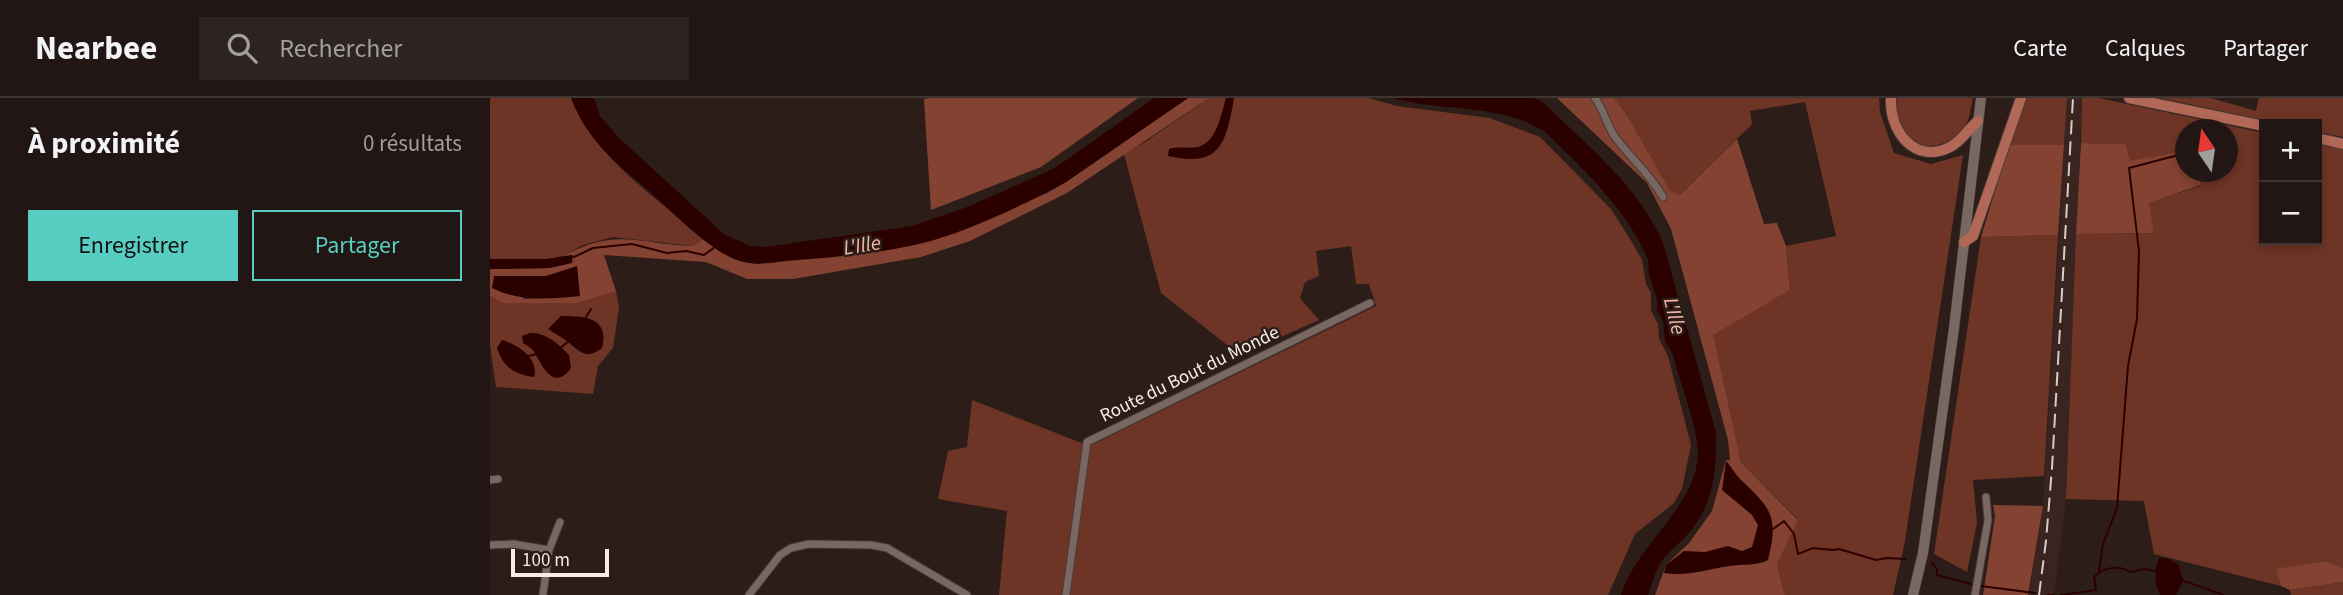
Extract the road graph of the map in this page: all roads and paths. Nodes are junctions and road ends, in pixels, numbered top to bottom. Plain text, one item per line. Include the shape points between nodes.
1 (1595, 98) edge
2 (1891, 98) edge
3 (1981, 98) edge
4 (2021, 98) edge
5 (2129, 98) edge
6 (1978, 121) junction
7 (2259, 125) edge
8 (2322, 139) edge
9 (2343, 144) edge
10 (1663, 197) dead end
11 (1964, 242) junction
12 (1370, 303) dead end
13 (1986, 497) dead end
14 (560, 522) dead end
15 (490, 545) edge
16 (549, 550) junction
17 (542, 595) edge
18 (749, 595) edge
19 (967, 595) edge
20 (1066, 595) edge
21 (1913, 595) edge
22 (1975, 595) edge

1 - 10 street via 1612,133 1651,176
2 - 6 main road via 1899,134 1920,150 1952,146
3 - 6 main road
4 - 11 main road via 1973,236
5 - 7 main road
6 - 11 main road
8 - 9 main road
11 - 21 main road
12 - 20 street, Route du Bout du Monde via 1087,442
13 - 22 street via 1988,520
14 - 16 street
15 - 16 street
16 - 17 street
18 - 19 street via 780,555 809,544 887,548

